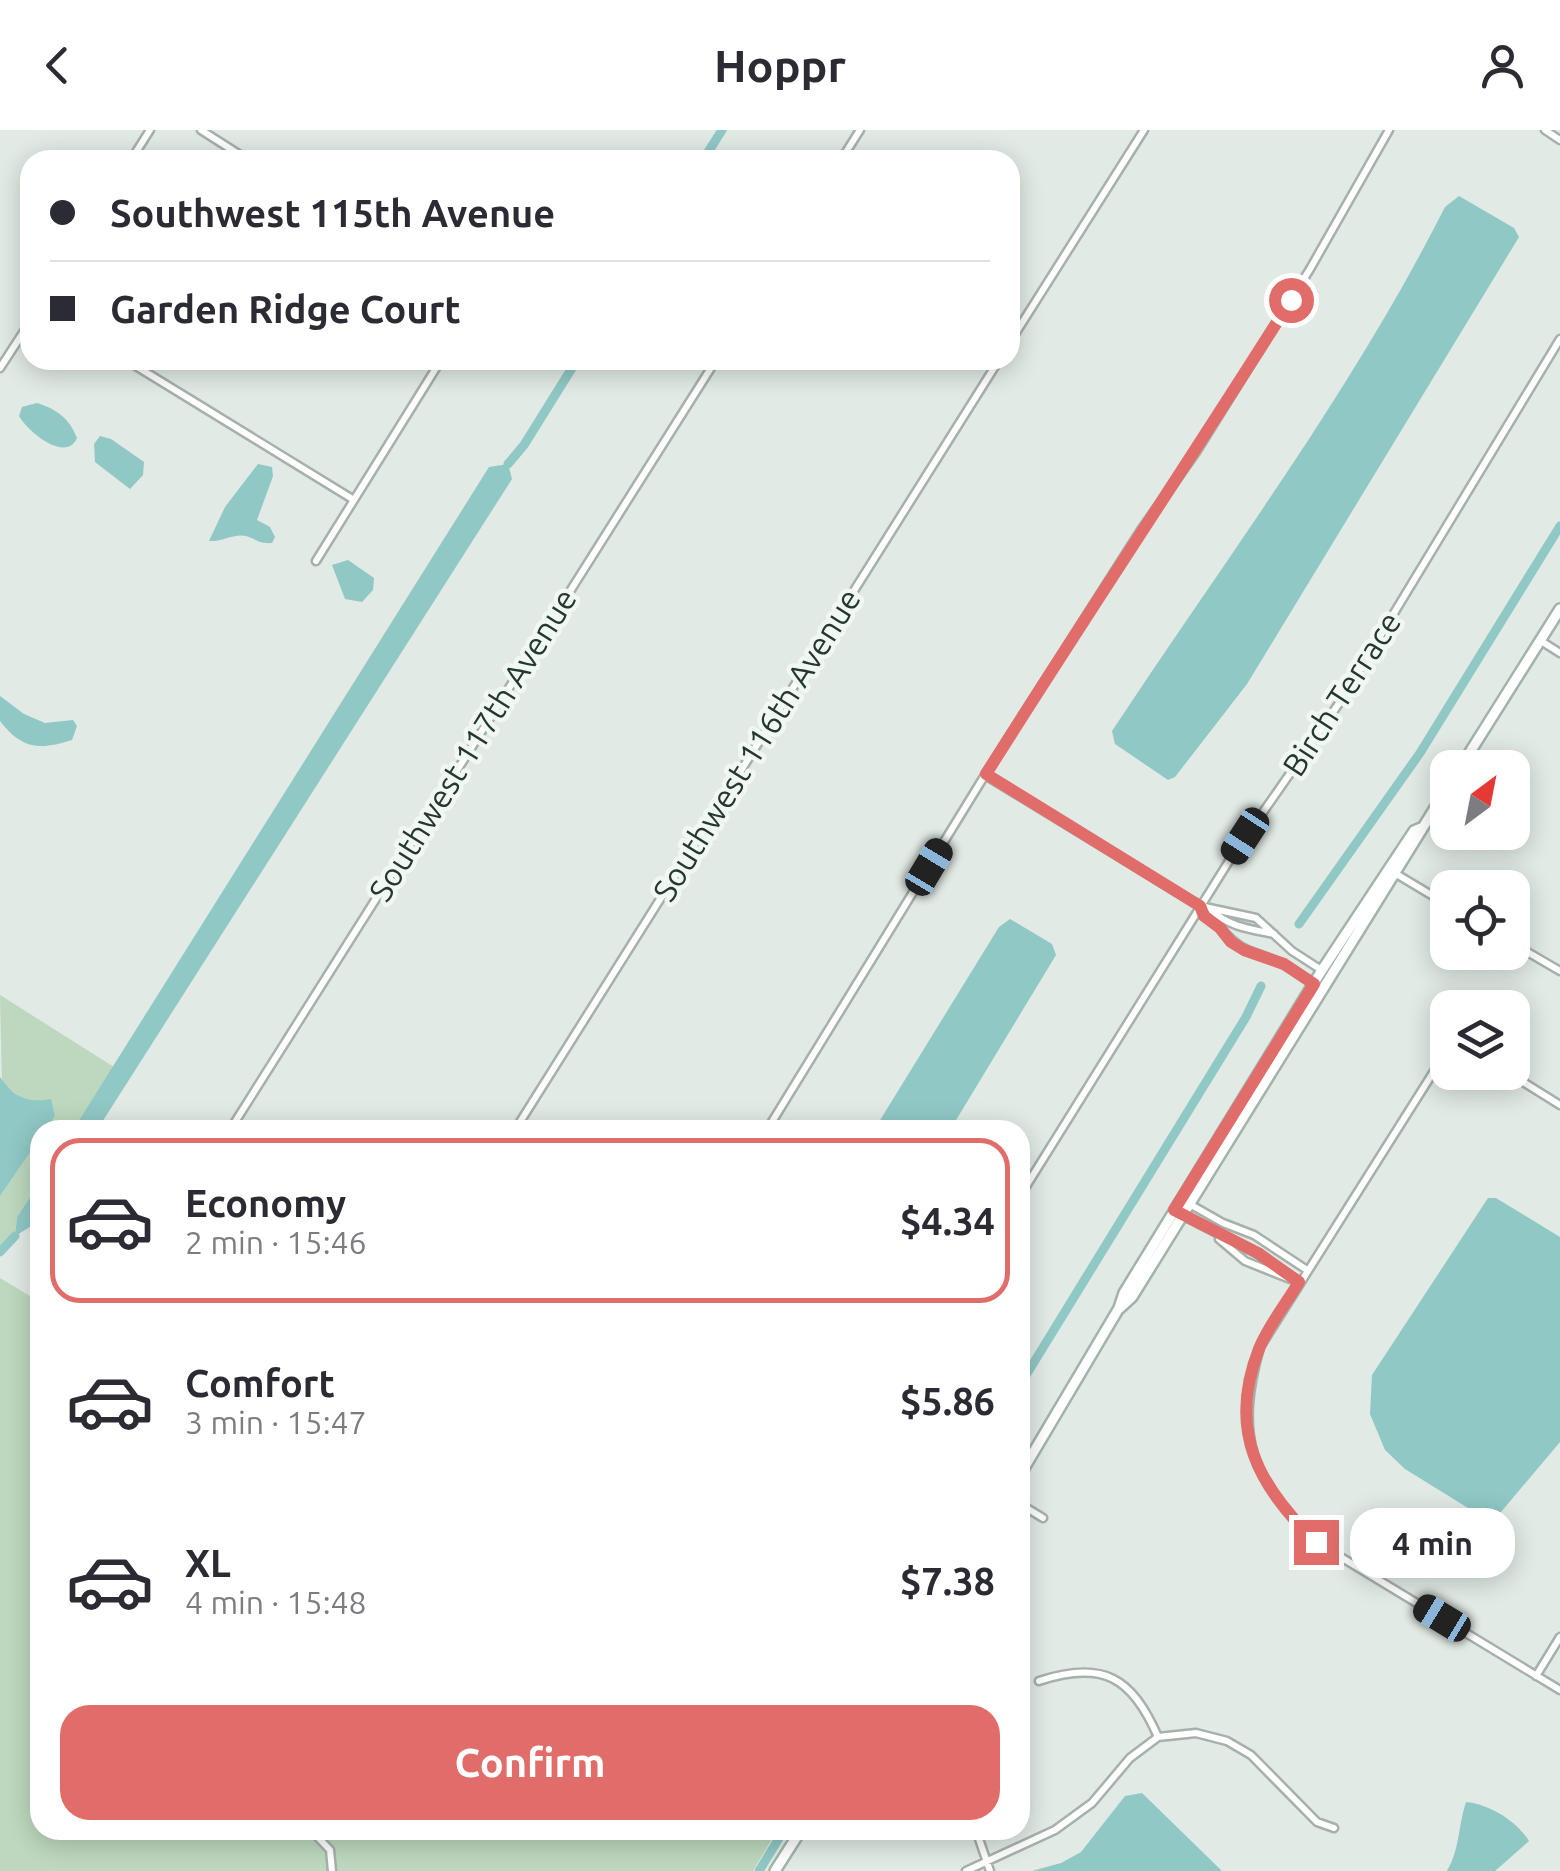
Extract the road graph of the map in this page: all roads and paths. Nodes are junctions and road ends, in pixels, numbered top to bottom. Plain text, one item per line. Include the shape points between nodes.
1 (201, 130) edge
2 (1144, 130) edge
3 (1389, 130) edge
4 (1544, 130) edge
5 (1560, 140) edge
6 (232, 150) edge
7 (1020, 326) edge
8 (20, 337) edge
9 (1560, 339) edge
10 (0, 368) edge
11 (142, 370) edge
12 (436, 370) edge
13 (710, 370) edge
14 (993, 370) edge
15 (354, 500) junction
16 (316, 561) dead end
17 (1560, 609) edge
18 (1541, 641) junction
19 (1560, 653) edge
20 (1471, 750) edge
21 (986, 774) junction
22 (1430, 813) edge
23 (1392, 872) junction
24 (1430, 894) edge
25 (1200, 906) junction
26 (1211, 910) junction
27 (1236, 926) junction
28 (1275, 934) junction
29 (1231, 942) junction
30 (1530, 954) edge
31 (1322, 970) junction
32 (1560, 972) edge
33 (1332, 976) junction
34 (1318, 986) junction
35 (1430, 1078) edge
36 (1530, 1087) edge
37 (1560, 1106) edge
38 (236, 1120) edge
39 (521, 1120) edge
40 (773, 1120) edge
41 (1030, 1180) edge
42 (1185, 1202) junction
43 (1178, 1213) junction
44 (1215, 1234) junction
45 (1264, 1242) junction
46 (1258, 1253) junction
47 (1253, 1264) junction
48 (1307, 1270) junction
49 (1299, 1282) junction
50 (1030, 1458) edge
51 (1030, 1510) edge
52 (1043, 1518) dead end
53 (1560, 1637) edge
54 (1536, 1676) junction
55 (1039, 1681) dead end
56 (1560, 1690) edge
57 (1158, 1737) junction
58 (1334, 1828) dead end
59 (320, 1840) edge
60 (795, 1840) edge
61 (980, 1840) edge
62 (989, 1867) edge
63 (332, 1871) edge
64 (775, 1871) edge
65 (966, 1871) edge

1 - 6 street
2 - 7 street
3 - 21 street via 1196,452
4 - 5 street
8 - 10 street
9 - 25 street, Birch Terrace via 1342,699
11 - 15 street
12 - 15 street
13 - 38 street, Southwest 117th Avenue
14 - 39 street, Southwest 116th Avenue
15 - 16 street
17 - 18 street
18 - 19 street
18 - 20 street
21 - 25 street
21 - 40 street
22 - 23 street
23 - 24 street
23 - 31 street
23 - 33 street
25 - 26 street
25 - 29 street
25 - 41 street, Birch Terrace
26 - 27 street
26 - 28 street via 1256,918
27 - 28 street
27 - 29 street
28 - 31 street
29 - 34 street
30 - 32 street
31 - 33 street
31 - 34 street
33 - 34 street
34 - 42 street
35 - 48 street
36 - 37 street
42 - 43 street
42 - 45 street
43 - 44 street
43 - 50 street
44 - 46 street
44 - 47 street
45 - 46 street
45 - 48 street
46 - 47 street
46 - 49 street
47 - 49 street
48 - 49 street
49 - 54 street via 1260,1347 1251,1378 1247,1420 1265,1484 1316,1542
51 - 52 street
53 - 54 street
54 - 56 street
55 - 57 street via 1069,1671 1124,1684 1144,1705
57 - 58 street via 1196,1733 1227,1741 1251,1755 1317,1822
57 - 62 street via 1092,1803
59 - 63 street via 330,1850
60 - 64 street
61 - 62 street
62 - 65 street

